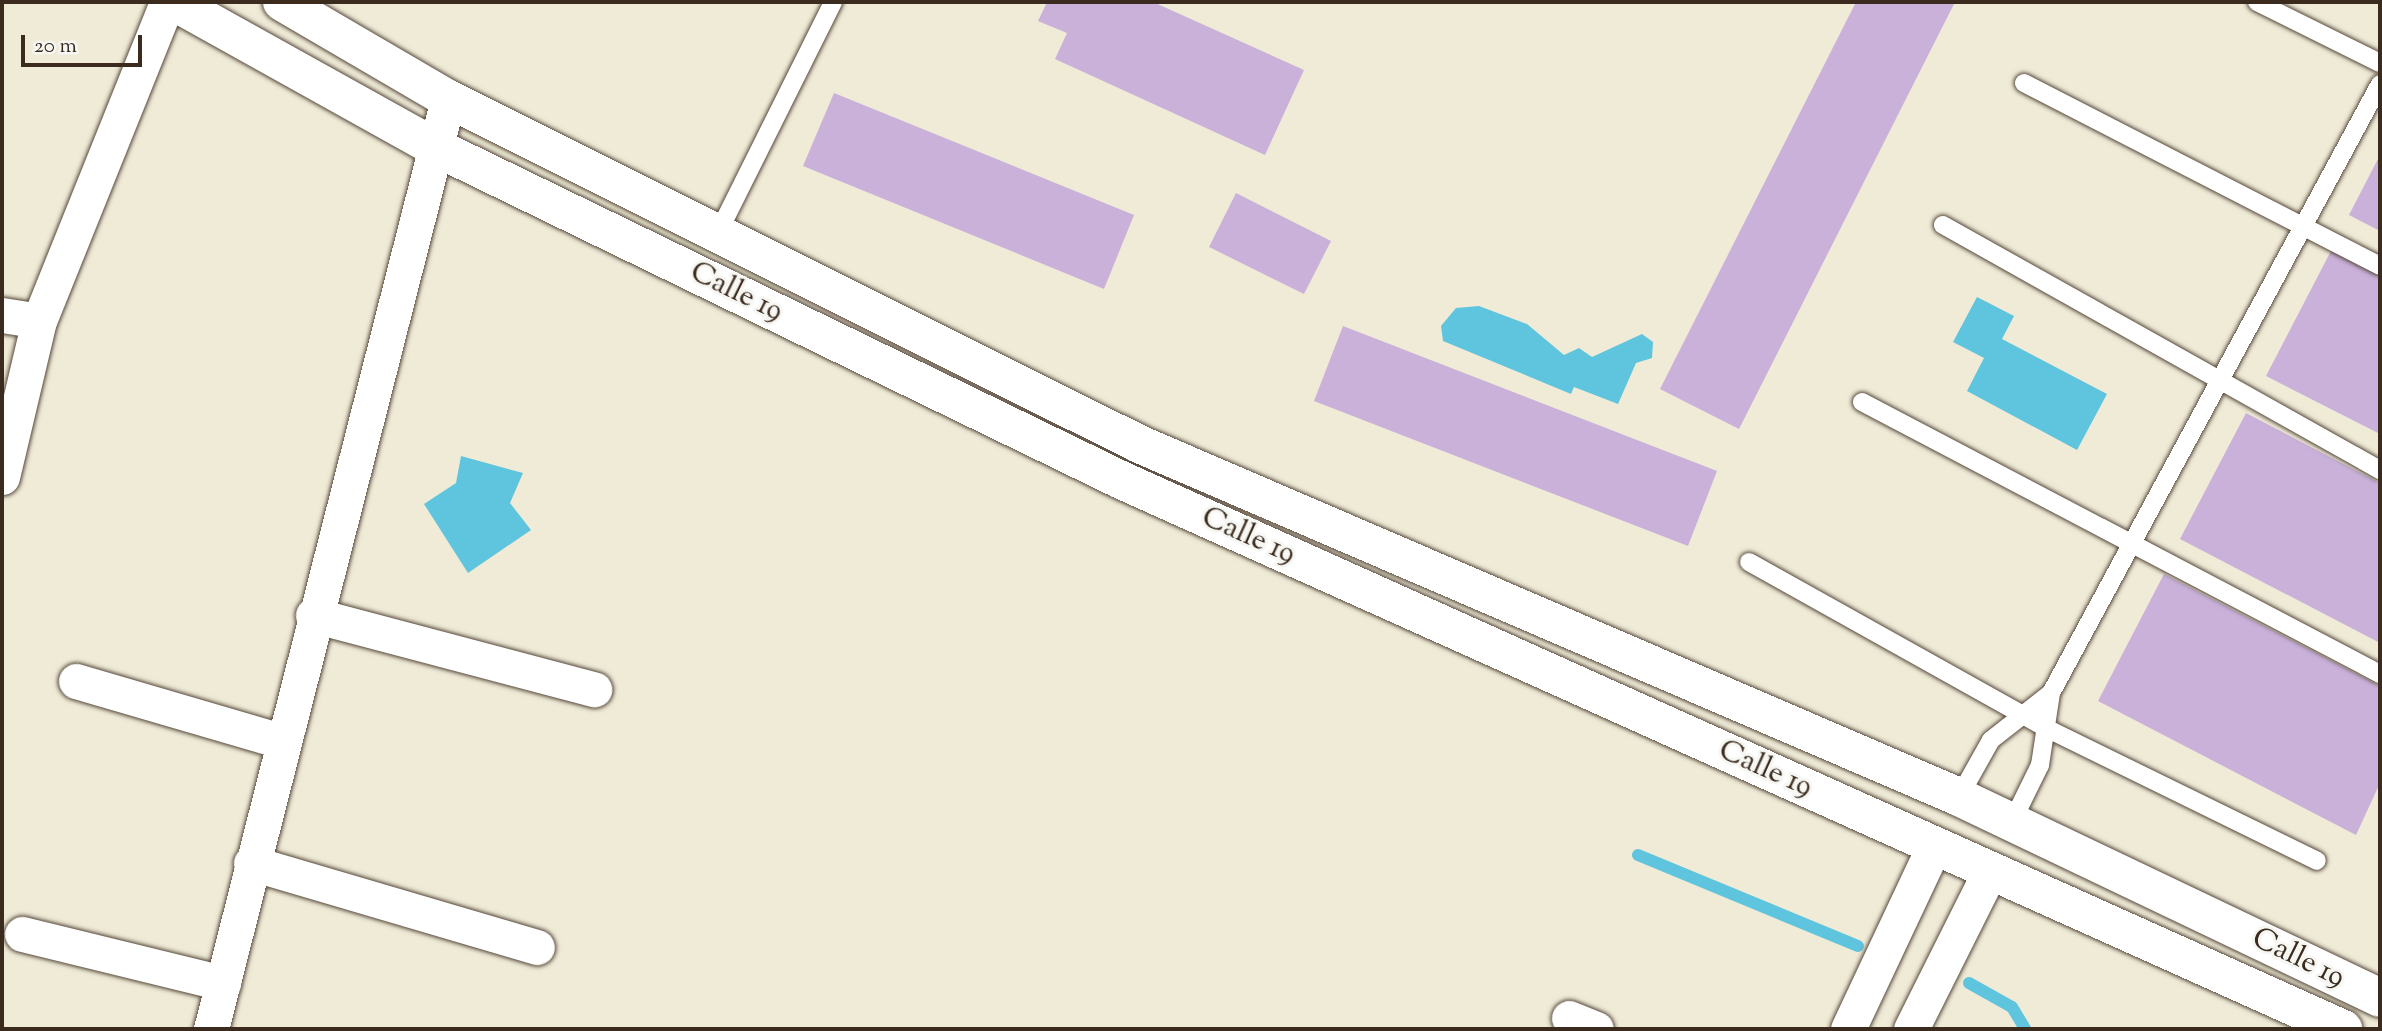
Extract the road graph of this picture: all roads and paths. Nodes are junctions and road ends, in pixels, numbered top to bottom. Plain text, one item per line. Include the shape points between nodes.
1 (166, 2) edge
2 (174, 2) edge
3 (282, 2) edge
4 (833, 2) edge
5 (2257, 2) edge
6 (2380, 63) edge
7 (2024, 83) dead end
8 (2380, 84) edge
9 (448, 99) junction
10 (433, 146) junction
11 (1943, 225) dead end
12 (2303, 227) junction
13 (718, 233) junction
14 (2380, 266) edge
15 (699, 275) junction
16 (2, 315) edge
17 (39, 321) junction
18 (2221, 380) junction
19 (1862, 402) dead end
20 (1139, 444) junction
21 (1182, 461) junction
22 (2380, 470) edge
23 (2, 477) edge
24 (1121, 480) junction
25 (1163, 499) junction
26 (2132, 544) junction
27 (1749, 562) dead end
28 (313, 615) junction
29 (2380, 674) edge
30 (76, 681) dead end
31 (594, 689) dead end
32 (2051, 693) junction
33 (2021, 713) junction
34 (2050, 730) junction
35 (281, 741) junction
36 (1959, 797) junction
37 (2012, 822) junction
38 (1934, 846) junction
39 (2317, 861) dead end
40 (251, 863) junction
41 (1989, 873) junction
42 (22, 934) dead end
43 (537, 947) dead end
44 (2340, 979) junction
45 (223, 983) junction
46 (2380, 998) edge
47 (2328, 1026) edge
48 (211, 1029) edge
49 (1848, 1029) edge
50 (1912, 1029) edge

1 - 17 street
2 - 10 street, Calle 19
3 - 9 street, Calle 19
4 - 13 lane
5 - 6 lane
7 - 12 lane
8 - 12 lane
9 - 10 street
9 - 13 street, Calle 19
10 - 15 street, Calle 19
10 - 28 street
11 - 18 lane
12 - 14 lane
12 - 18 lane
13 - 15 street
13 - 20 street, Calle 19
15 - 24 street, Calle 19
16 - 17 street
17 - 23 street
18 - 22 lane
18 - 26 lane
19 - 26 lane
20 - 21 street, Calle 19
20 - 24 lane
21 - 25 lane
21 - 36 street, Calle 19
24 - 25 street, Calle 19
25 - 38 street, Calle 19
26 - 29 lane
26 - 32 lane
27 - 33 lane
28 - 31 street
28 - 35 street
30 - 35 street
32 - 33 lane
32 - 34 lane
33 - 34 lane
33 - 36 lane via 1991,740
34 - 37 lane
34 - 39 lane
35 - 40 street
36 - 37 street, Calle 19
36 - 38 street
37 - 41 street
37 - 44 street, Calle 19
38 - 41 street, Calle 19
38 - 49 street
40 - 43 street
40 - 45 street
41 - 47 street, Calle 19
41 - 50 street
42 - 45 street
44 - 46 street, Calle 19
44 - 47 street
45 - 48 street

